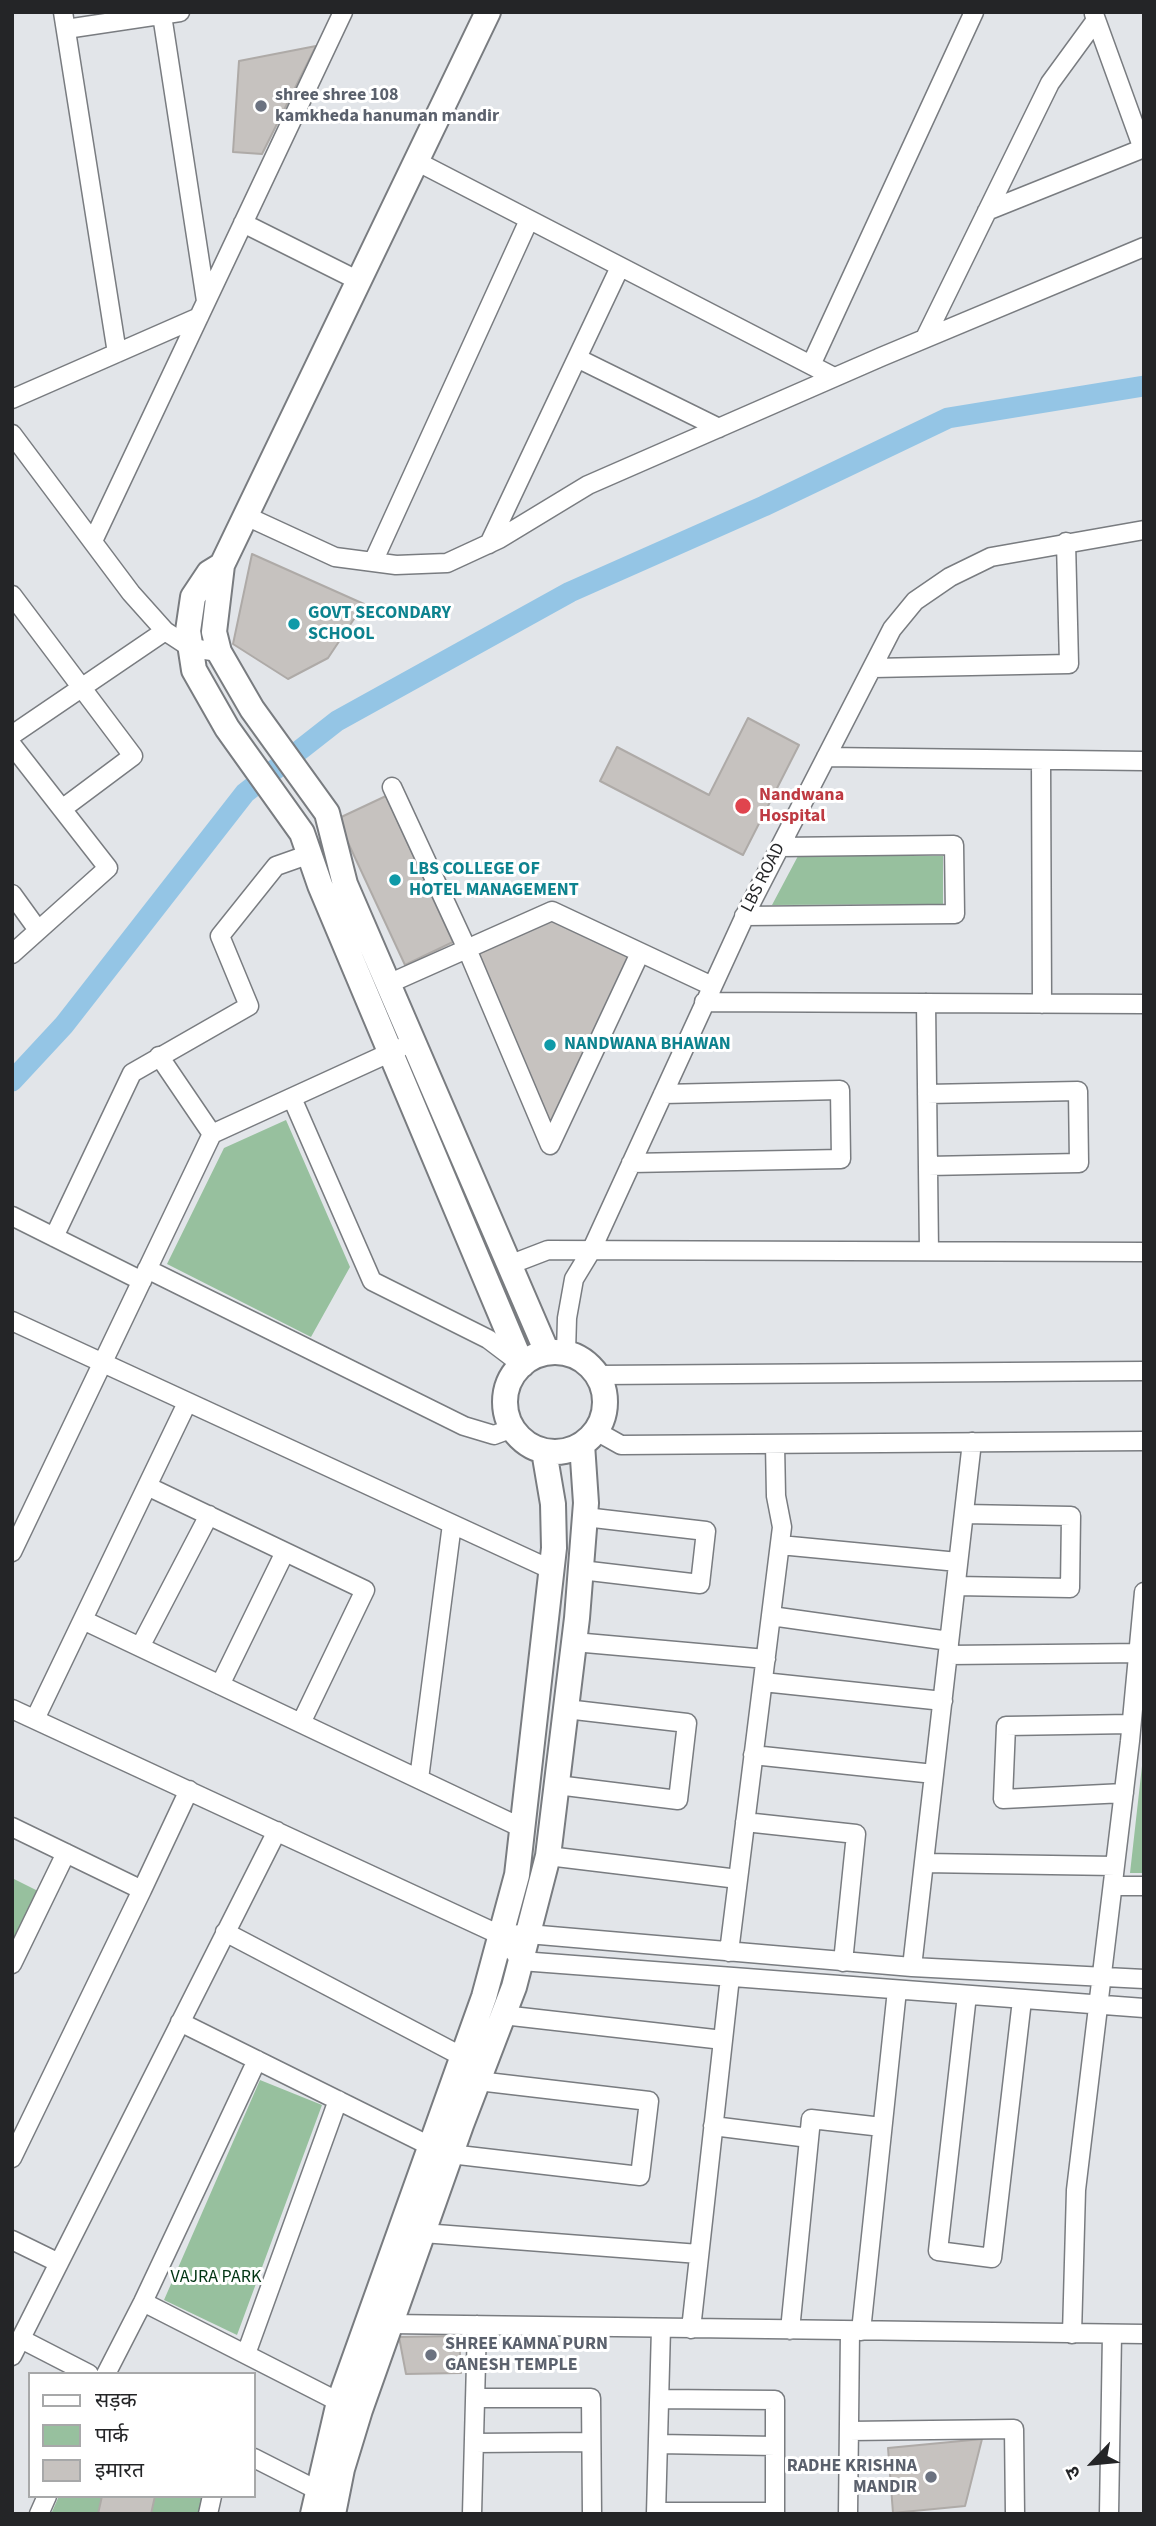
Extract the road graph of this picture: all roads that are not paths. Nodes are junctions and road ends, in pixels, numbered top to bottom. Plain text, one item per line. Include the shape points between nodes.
1 (180, 12) edge
2 (343, 12) edge
3 (488, 12) edge
4 (974, 12) edge
5 (162, 15) junction
6 (1095, 16) edge
7 (64, 21) edge
8 (1144, 148) edge
9 (416, 162) junction
10 (987, 211) junction
11 (529, 220) junction
12 (243, 223) junction
13 (1144, 247) edge
14 (620, 267) junction
15 (359, 281) junction
16 (202, 309) junction
17 (925, 338) junction
18 (117, 353) junction
19 (577, 358) junction
20 (811, 365) junction
21 (834, 377) junction
22 (12, 399) edge
23 (719, 428) junction
24 (12, 434) edge
25 (246, 516) junction
26 (1144, 530) edge
27 (93, 541) junction
28 (1066, 542) junction
29 (489, 544) junction
30 (373, 562) junction
31 (222, 565) junction
32 (14, 601) edge
33 (165, 631) junction
34 (191, 648) junction
35 (219, 652) junction
36 (873, 667) junction
37 (82, 688) junction
38 (12, 735) edge
39 (12, 745) edge
40 (826, 757) junction
41 (1041, 760) junction
42 (1144, 761) edge
43 (392, 787) dead end
44 (62, 809) junction
45 (306, 844) junction
46 (780, 847) junction
47 (12, 894) edge
48 (744, 916) junction
49 (38, 930) junction
50 (467, 949) junction
51 (640, 953) junction
52 (12, 954) edge
53 (388, 984) junction
54 (708, 994) junction
55 (926, 1003) junction
56 (1042, 1004) junction
57 (1144, 1004) edge
58 (402, 1047) junction
59 (159, 1056) junction
60 (663, 1094) junction
61 (927, 1094) junction
62 (292, 1098) junction
63 (212, 1134) junction
64 (631, 1163) junction
65 (928, 1166) junction
66 (12, 1216) edge
67 (54, 1237) junction
68 (591, 1251) junction
69 (929, 1251) junction
70 (1144, 1252) edge
71 (509, 1265) junction
72 (144, 1275) junction
73 (13, 1323) edge
74 (556, 1352) junction
75 (102, 1364) junction
76 (523, 1364) junction
77 (1144, 1371) edge
78 (598, 1375) junction
79 (187, 1403) junction
80 (513, 1428) junction
81 (589, 1438) junction
82 (1144, 1441) edge
83 (972, 1442) junction
84 (775, 1444) junction
85 (544, 1451) junction
86 (147, 1486) junction
87 (964, 1514) junction
88 (209, 1515) junction
89 (585, 1517) junction
90 (452, 1524) junction
91 (780, 1545) junction
92 (12, 1552) edge
93 (285, 1552) junction
94 (958, 1562) junction
95 (552, 1570) junction
96 (581, 1570) junction
97 (956, 1586) junction
98 (1144, 1592) edge
99 (771, 1616) junction
100 (83, 1620) junction
101 (574, 1642) junction
102 (140, 1647) junction
103 (949, 1648) junction
104 (1141, 1653) edge
105 (766, 1660) junction
106 (763, 1682) junction
107 (220, 1685) junction
108 (943, 1701) junction
109 (12, 1709) edge
110 (566, 1709) junction
111 (35, 1719) junction
112 (301, 1723) junction
113 (1135, 1735) edge
114 (754, 1755) junction
115 (934, 1774) junction
116 (419, 1779) junction
117 (556, 1786) junction
118 (189, 1790) junction
119 (1124, 1793) junction
120 (745, 1822) junction
121 (12, 1827) edge
122 (522, 1828) junction
123 (276, 1831) junction
124 (66, 1853) junction
125 (548, 1856) junction
126 (924, 1863) junction
127 (1115, 1866) junction
128 (738, 1879) junction
129 (1113, 1886) junction
130 (1144, 1886) edge
131 (142, 1889) junction
132 (225, 1932) junction
133 (528, 1934) junction
134 (500, 1935) junction
135 (729, 1952) junction
136 (521, 1961) junction
137 (843, 1962) junction
138 (12, 1964) edge
139 (912, 1967) junction
140 (730, 1977) junction
141 (1102, 1977) junction
142 (1144, 1979) edge
143 (897, 1990) junction
144 (967, 1995) junction
145 (1022, 2000) junction
146 (1098, 2006) junction
147 (1144, 2008) edge
148 (503, 2015) junction
149 (180, 2022) junction
150 (723, 2040) junction
151 (463, 2056) junction
152 (257, 2060) junction
153 (478, 2081) junction
154 (338, 2100) junction
155 (713, 2126) junction
156 (882, 2127) junction
157 (17, 2135) edge
158 (809, 2138) junction
159 (440, 2150) junction
160 (12, 2158) edge
161 (423, 2233) junction
162 (12, 2240) edge
163 (699, 2254) junction
164 (59, 2263) junction
165 (143, 2302) junction
166 (390, 2324) junction
167 (477, 2326) junction
168 (661, 2328) junction
169 (691, 2329) junction
170 (790, 2330) junction
171 (855, 2331) junction
172 (1072, 2334) junction
173 (1112, 2334) junction
174 (1144, 2334) edge
175 (21, 2339) junction
176 (246, 2354) junction
177 (12, 2356) edge
178 (85, 2372) edge
179 (107, 2372) edge
180 (475, 2398) junction
181 (659, 2399) junction
182 (339, 2402) junction
183 (849, 2431) junction
184 (591, 2442) junction
185 (474, 2443) junction
186 (658, 2444) junction
187 (775, 2446) junction
188 (256, 2459) edge
189 (46, 2498) edge
190 (316, 2502) edge
191 (656, 2513) edge
192 (775, 2513) edge
193 (38, 2514) edge
194 (333, 2514) edge
195 (472, 2514) edge
196 (592, 2514) edge
197 (848, 2514) edge
198 (1015, 2514) edge
199 (1109, 2514) edge

1 - 5 street
2 - 12 street
3 - 9 street
4 - 20 street
5 - 7 street
5 - 16 street
6 - 8 street
6 - 10 street via 1050,83
7 - 18 street
8 - 10 street
9 - 11 street
9 - 15 street
10 - 17 street
11 - 14 street
11 - 30 street
12 - 15 street
12 - 16 street
13 - 17 street
14 - 19 street
14 - 20 street
15 - 25 street
16 - 18 street
16 - 27 street
17 - 21 street
18 - 22 street
19 - 23 street
19 - 29 street
20 - 21 street
21 - 23 street
23 - 29 street via 588,485
24 - 27 street
25 - 30 street via 335,557
25 - 31 street
26 - 28 street, LBS ROAD
27 - 33 street
28 - 36 street, LBS ROAD via 991,557 950,577 915,601 892,629
28 - 36 street via 1069,664
29 - 30 street via 447,563
31 - 34 street via 209,573 193,597 188,631
31 - 35 street via 214,632
32 - 37 street
33 - 34 street
33 - 37 street
34 - 35 street
34 - 45 street via 194,670 227,728
35 - 53 street via 252,709 327,813 345,884
36 - 40 street, LBS ROAD
37 - 38 street
37 - 44 street via 133,756
39 - 44 street
40 - 41 street
40 - 46 street, LBS ROAD
41 - 42 street
41 - 56 street
43 - 50 street
44 - 49 street via 108,868
45 - 58 street via 320,885
45 - 59 street via 276,866 220,936 249,1006
46 - 48 street, LBS ROAD
46 - 48 street via 954,845 955,914
47 - 49 street
48 - 54 street, LBS ROAD
49 - 52 street
50 - 51 street via 552,911
50 - 51 street via 550,1145
50 - 53 street
51 - 54 street
53 - 58 street
54 - 55 street
54 - 60 street, LBS ROAD
55 - 56 street
55 - 61 street
56 - 57 street
58 - 62 street
58 - 71 street
58 - 76 street
59 - 63 street
59 - 67 street via 132,1073
60 - 64 street, LBS ROAD
60 - 64 street via 840,1090 841,1159
61 - 65 street
61 - 65 street via 1078,1091 1079,1163
62 - 63 street
62 - 76 street via 372,1281 488,1339
63 - 72 street
64 - 68 street, LBS ROAD
65 - 69 street
66 - 67 street
67 - 72 street
68 - 69 street
68 - 71 street via 548,1250
68 - 74 street, LBS ROAD via 574,1279
69 - 70 street
71 - 74 street
72 - 75 street
72 - 80 street via 464,1426 494,1435
73 - 75 street
74 - 76 street
74 - 78 street via 584,1360
75 - 79 street
75 - 92 street
76 - 80 street via 506,1390 506,1410
77 - 78 street
78 - 81 street via 605,1393 604,1413
79 - 86 street
79 - 90 street
80 - 85 street via 526,1443
81 - 84 street via 621,1445
81 - 85 street via 564,1452
81 - 89 street
82 - 83 street
83 - 84 street
83 - 87 street
84 - 91 street
85 - 95 street via 553,1504
86 - 88 street
86 - 100 street
87 - 94 street
87 - 97 street via 1070,1516 1070,1588
88 - 93 street
88 - 102 street
89 - 96 street
89 - 96 street via 706,1531 700,1584
90 - 95 street
90 - 116 street
91 - 94 street
91 - 99 street
93 - 107 street
93 - 112 street via 365,1590
94 - 97 street
95 - 122 street
96 - 101 street
97 - 103 street
98 - 104 street
99 - 103 street
99 - 105 street
100 - 102 street
100 - 111 street
101 - 105 street
101 - 110 street
102 - 107 street
103 - 104 street
103 - 108 street
104 - 113 street
105 - 106 street
106 - 108 street
106 - 114 street
107 - 112 street
108 - 115 street
109 - 111 street
110 - 117 street
110 - 117 street via 687,1723 678,1800
111 - 118 street
112 - 116 street
113 - 119 street
113 - 119 street via 1006,1726 1003,1799
114 - 115 street
114 - 120 street
115 - 126 street
116 - 122 street
117 - 125 street
118 - 123 street
118 - 131 street
119 - 127 street
120 - 128 street
120 - 137 street via 856,1834
121 - 124 street
122 - 134 street via 517,1875
123 - 132 street
123 - 134 street
124 - 131 street
124 - 138 street
125 - 128 street
125 - 133 street
126 - 127 street
126 - 139 street
127 - 129 street
128 - 135 street
129 - 130 street
129 - 141 street
131 - 157 street
132 - 149 street
132 - 151 street
133 - 134 street
133 - 135 street
133 - 136 street
134 - 136 street
134 - 151 street
135 - 137 street
136 - 140 street
136 - 148 street
137 - 139 street
139 - 141 street
140 - 143 street
140 - 150 street
141 - 142 street
141 - 146 street
143 - 144 street
143 - 156 street
144 - 145 street
144 - 145 street via 937,2251 992,2258
145 - 146 street
146 - 147 street
146 - 172 street via 1076,2190
148 - 150 street
148 - 153 street
149 - 152 street
149 - 164 street
150 - 155 street
151 - 159 street
152 - 154 street
152 - 165 street
153 - 159 street
153 - 159 street via 649,2101 640,2176
154 - 159 street
154 - 176 street
155 - 158 street
155 - 163 street
156 - 158 street via 811,2119
156 - 171 street
157 - 160 street
158 - 170 street
159 - 161 street
159 - 182 street
161 - 163 street
161 - 166 street
162 - 164 street
163 - 169 street
164 - 175 street
165 - 176 street
165 - 179 street
166 - 167 street
166 - 194 street via 342,2469
167 - 168 street
167 - 180 street
168 - 169 street
168 - 181 street
169 - 170 street
170 - 171 street
171 - 172 street
171 - 183 street
172 - 173 street
173 - 174 street
173 - 199 street
175 - 177 street
175 - 178 street
176 - 182 street
180 - 184 street via 591,2398
180 - 185 street
181 - 186 street
181 - 187 street via 775,2400
182 - 190 street
183 - 197 street
183 - 198 street via 1014,2428
184 - 185 street
184 - 196 street
185 - 195 street
186 - 187 street
186 - 191 street
187 - 192 street
188 - 190 street
189 - 193 street
191 - 192 street

